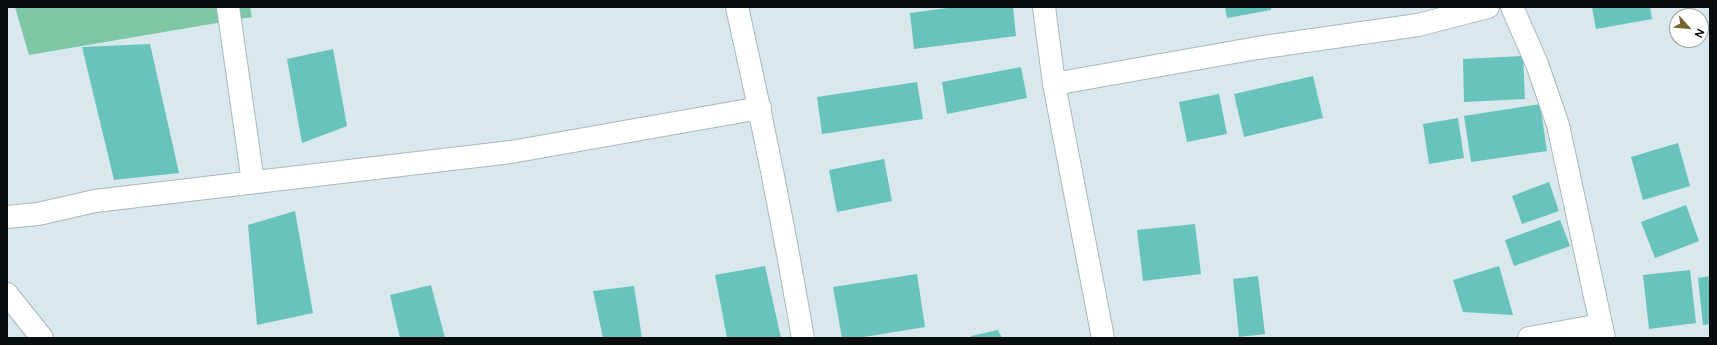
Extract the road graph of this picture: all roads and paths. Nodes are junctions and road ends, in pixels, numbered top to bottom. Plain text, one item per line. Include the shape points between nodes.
1 (228, 7) edge
2 (738, 7) edge
3 (1044, 7) edge
4 (1488, 7) edge
5 (1512, 7) edge
6 (1054, 84) junction
7 (760, 108) junction
8 (253, 182) junction
9 (7, 217) edge
10 (7, 294) edge
11 (1602, 331) edge
12 (42, 338) edge
13 (803, 338) edge
14 (1103, 338) edge
15 (1530, 338) edge

1 - 8 street
2 - 7 street
3 - 6 street
4 - 6 street via 1418,25 1257,48
5 - 11 street via 1537,64 1558,125
6 - 14 street
7 - 8 street via 512,152
7 - 13 street
8 - 9 street via 95,202 38,214
10 - 12 street
11 - 15 street

